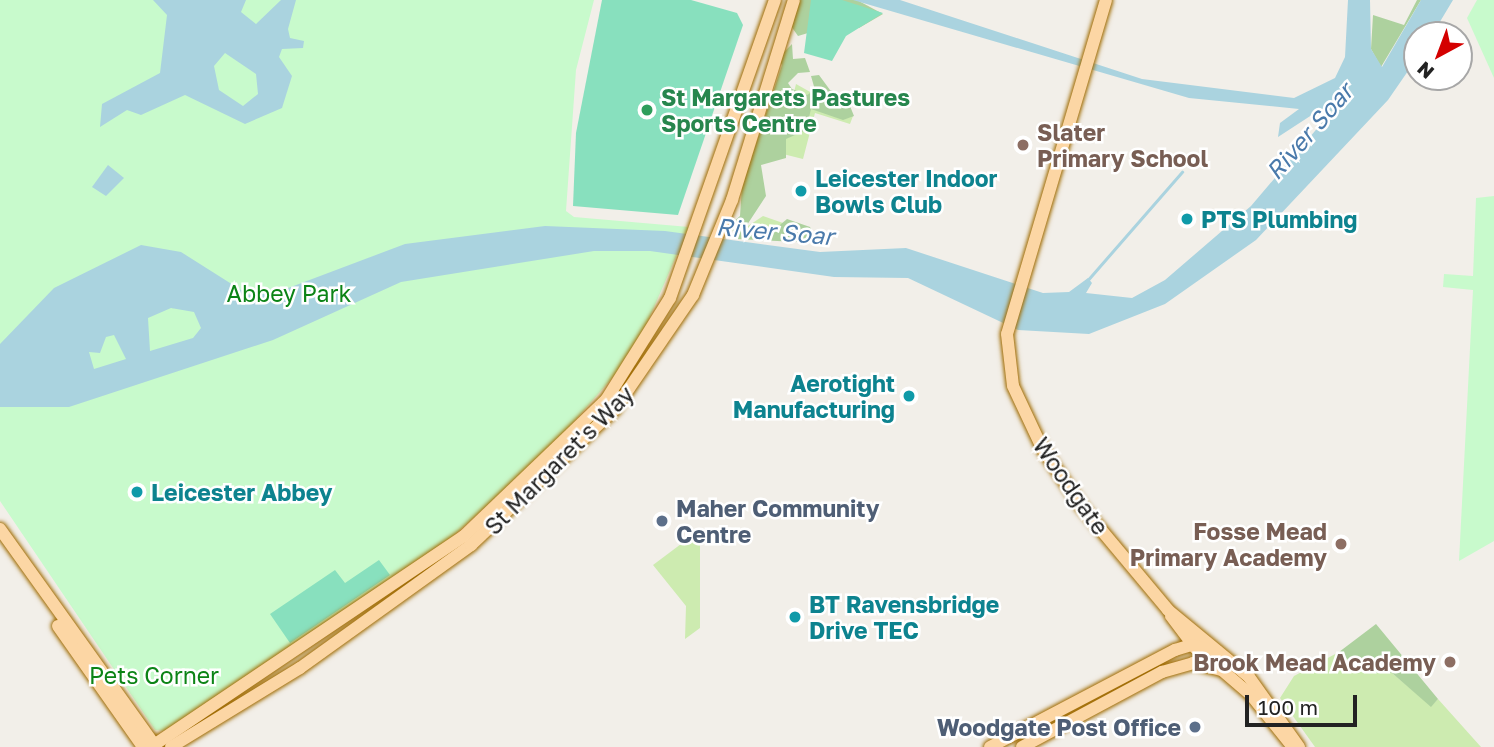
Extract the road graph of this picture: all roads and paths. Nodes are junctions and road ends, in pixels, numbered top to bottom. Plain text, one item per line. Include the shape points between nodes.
1 (775, 0) edge
2 (794, 0) edge
3 (1106, 0) edge
4 (0, 528) edge
5 (0, 541) edge
6 (1168, 610) junction
7 (1191, 645) junction
8 (1221, 653) junction
9 (1226, 672) junction
10 (151, 746) edge
11 (171, 747) edge
12 (990, 747) edge
13 (1023, 747) edge
14 (1293, 747) edge
15 (1299, 747) edge

1 - 10 main road, St Margaret's Way via 681,272 652,335 619,383 481,522
2 - 11 main road, St Margaret's Way via 727,214 699,282 673,332 615,409 489,530 306,664
3 - 6 main road, Woodgate via 1007,339 1018,402 1057,472
4 - 10 main road
5 - 10 main road
6 - 7 main road, Woodgate
6 - 8 main road, Woodgate
7 - 8 main road
7 - 9 main road, Woodgate
7 - 12 main road
8 - 15 main road, Woodgate via 1249,677
9 - 13 main road via 1193,663 1162,672
9 - 14 main road, Woodgate

